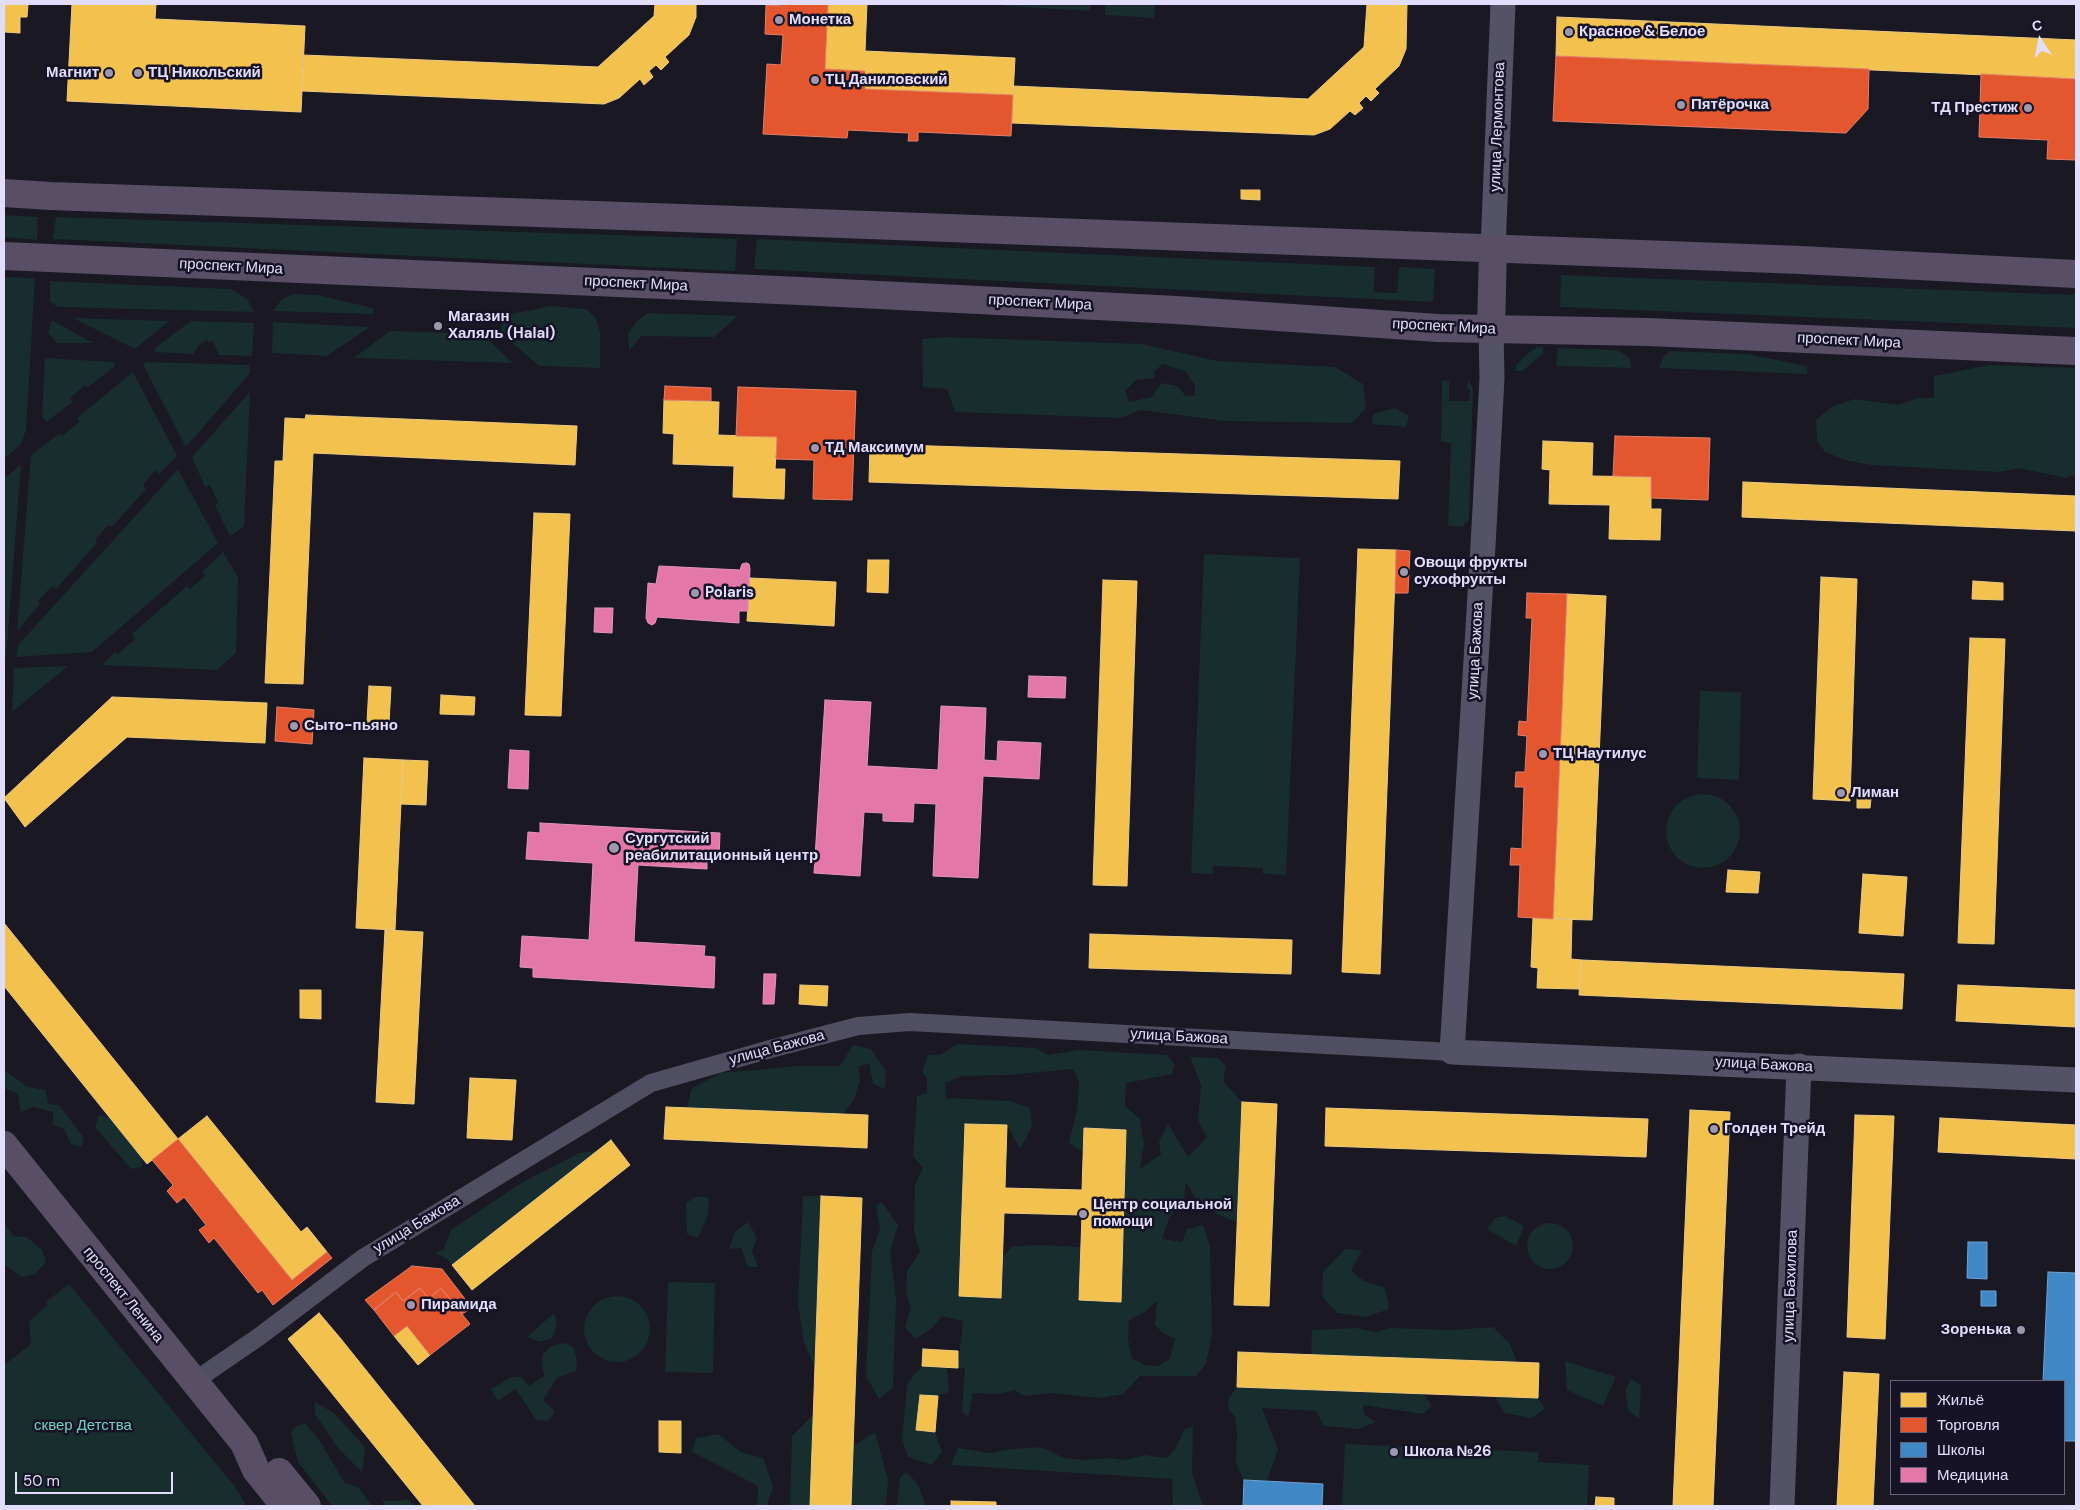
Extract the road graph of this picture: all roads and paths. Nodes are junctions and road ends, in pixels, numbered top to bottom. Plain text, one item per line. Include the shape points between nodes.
1 (1503, 4) edge
2 (4, 193) edge
3 (1493, 249) junction
4 (4, 256) edge
5 (2076, 274) edge
6 (1491, 330) junction
7 (2076, 351) edge
8 (1452, 1052) junction
9 (1799, 1066) junction
10 (2076, 1080) edge
11 (4, 1145) edge
12 (193, 1382) junction
13 (244, 1443) junction
14 (284, 1506) edge
15 (307, 1506) edge
16 (1782, 1506) edge

1 - 3 street, улица Лермонтова
2 - 3 main road
3 - 5 main road
3 - 6 main road, улица Бажова
4 - 6 main road, проспект Мира via 800,291
6 - 7 main road, проспект Мира via 1648,332
6 - 8 street, улица Бажова via 1492,378 1483,546
8 - 9 street, улица Бажова
8 - 12 street, улица Бажова via 910,1022 858,1026 774,1048 651,1083 363,1258
9 - 10 street, улица Бажова
9 - 16 street, улица Бахилова
11 - 12 main road, проспект Ленина
12 - 13 main road, проспект Ленина
13 - 14 main road, проспект Ленина via 256,1470
13 - 15 main road, проспект Ленина via 269,1460

